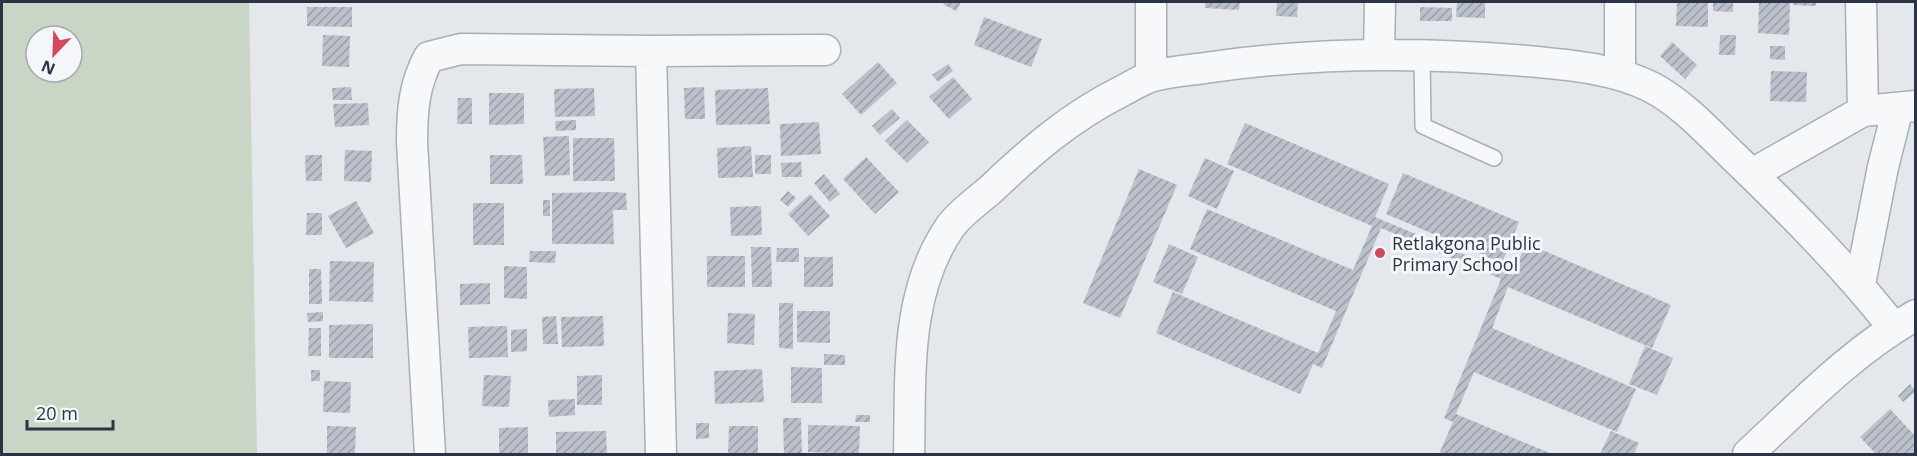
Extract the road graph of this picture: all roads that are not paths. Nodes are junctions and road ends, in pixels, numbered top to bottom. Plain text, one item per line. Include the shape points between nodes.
1 (1151, 2) edge
2 (1380, 2) edge
3 (1620, 2) edge
4 (1861, 2) edge
5 (825, 50) dead end
6 (651, 51) junction
7 (1379, 54) junction
8 (1422, 55) junction
9 (1620, 75) junction
10 (1151, 76) junction
11 (1906, 107) edge
12 (1863, 111) junction
13 (1494, 158) dead end
14 (1752, 174) junction
15 (1860, 284) junction
16 (1904, 321) edge
17 (430, 454) edge
18 (661, 454) edge
19 (909, 454) edge
20 (1748, 454) edge

1 - 10 street
2 - 7 street
3 - 9 street
4 - 12 street
5 - 6 street
6 - 17 street via 461,48 429,57 418,80 412,142
6 - 18 street
7 - 8 street
7 - 10 street via 1283,58
8 - 9 street via 1534,62
8 - 13 lane via 1423,126
9 - 14 street via 1662,93
10 - 19 street via 1090,107 1034,149 951,225 925,272 913,328
11 - 12 street
11 - 15 street via 1883,167
12 - 14 street
14 - 15 street
15 - 16 street
16 - 20 street via 1858,352

